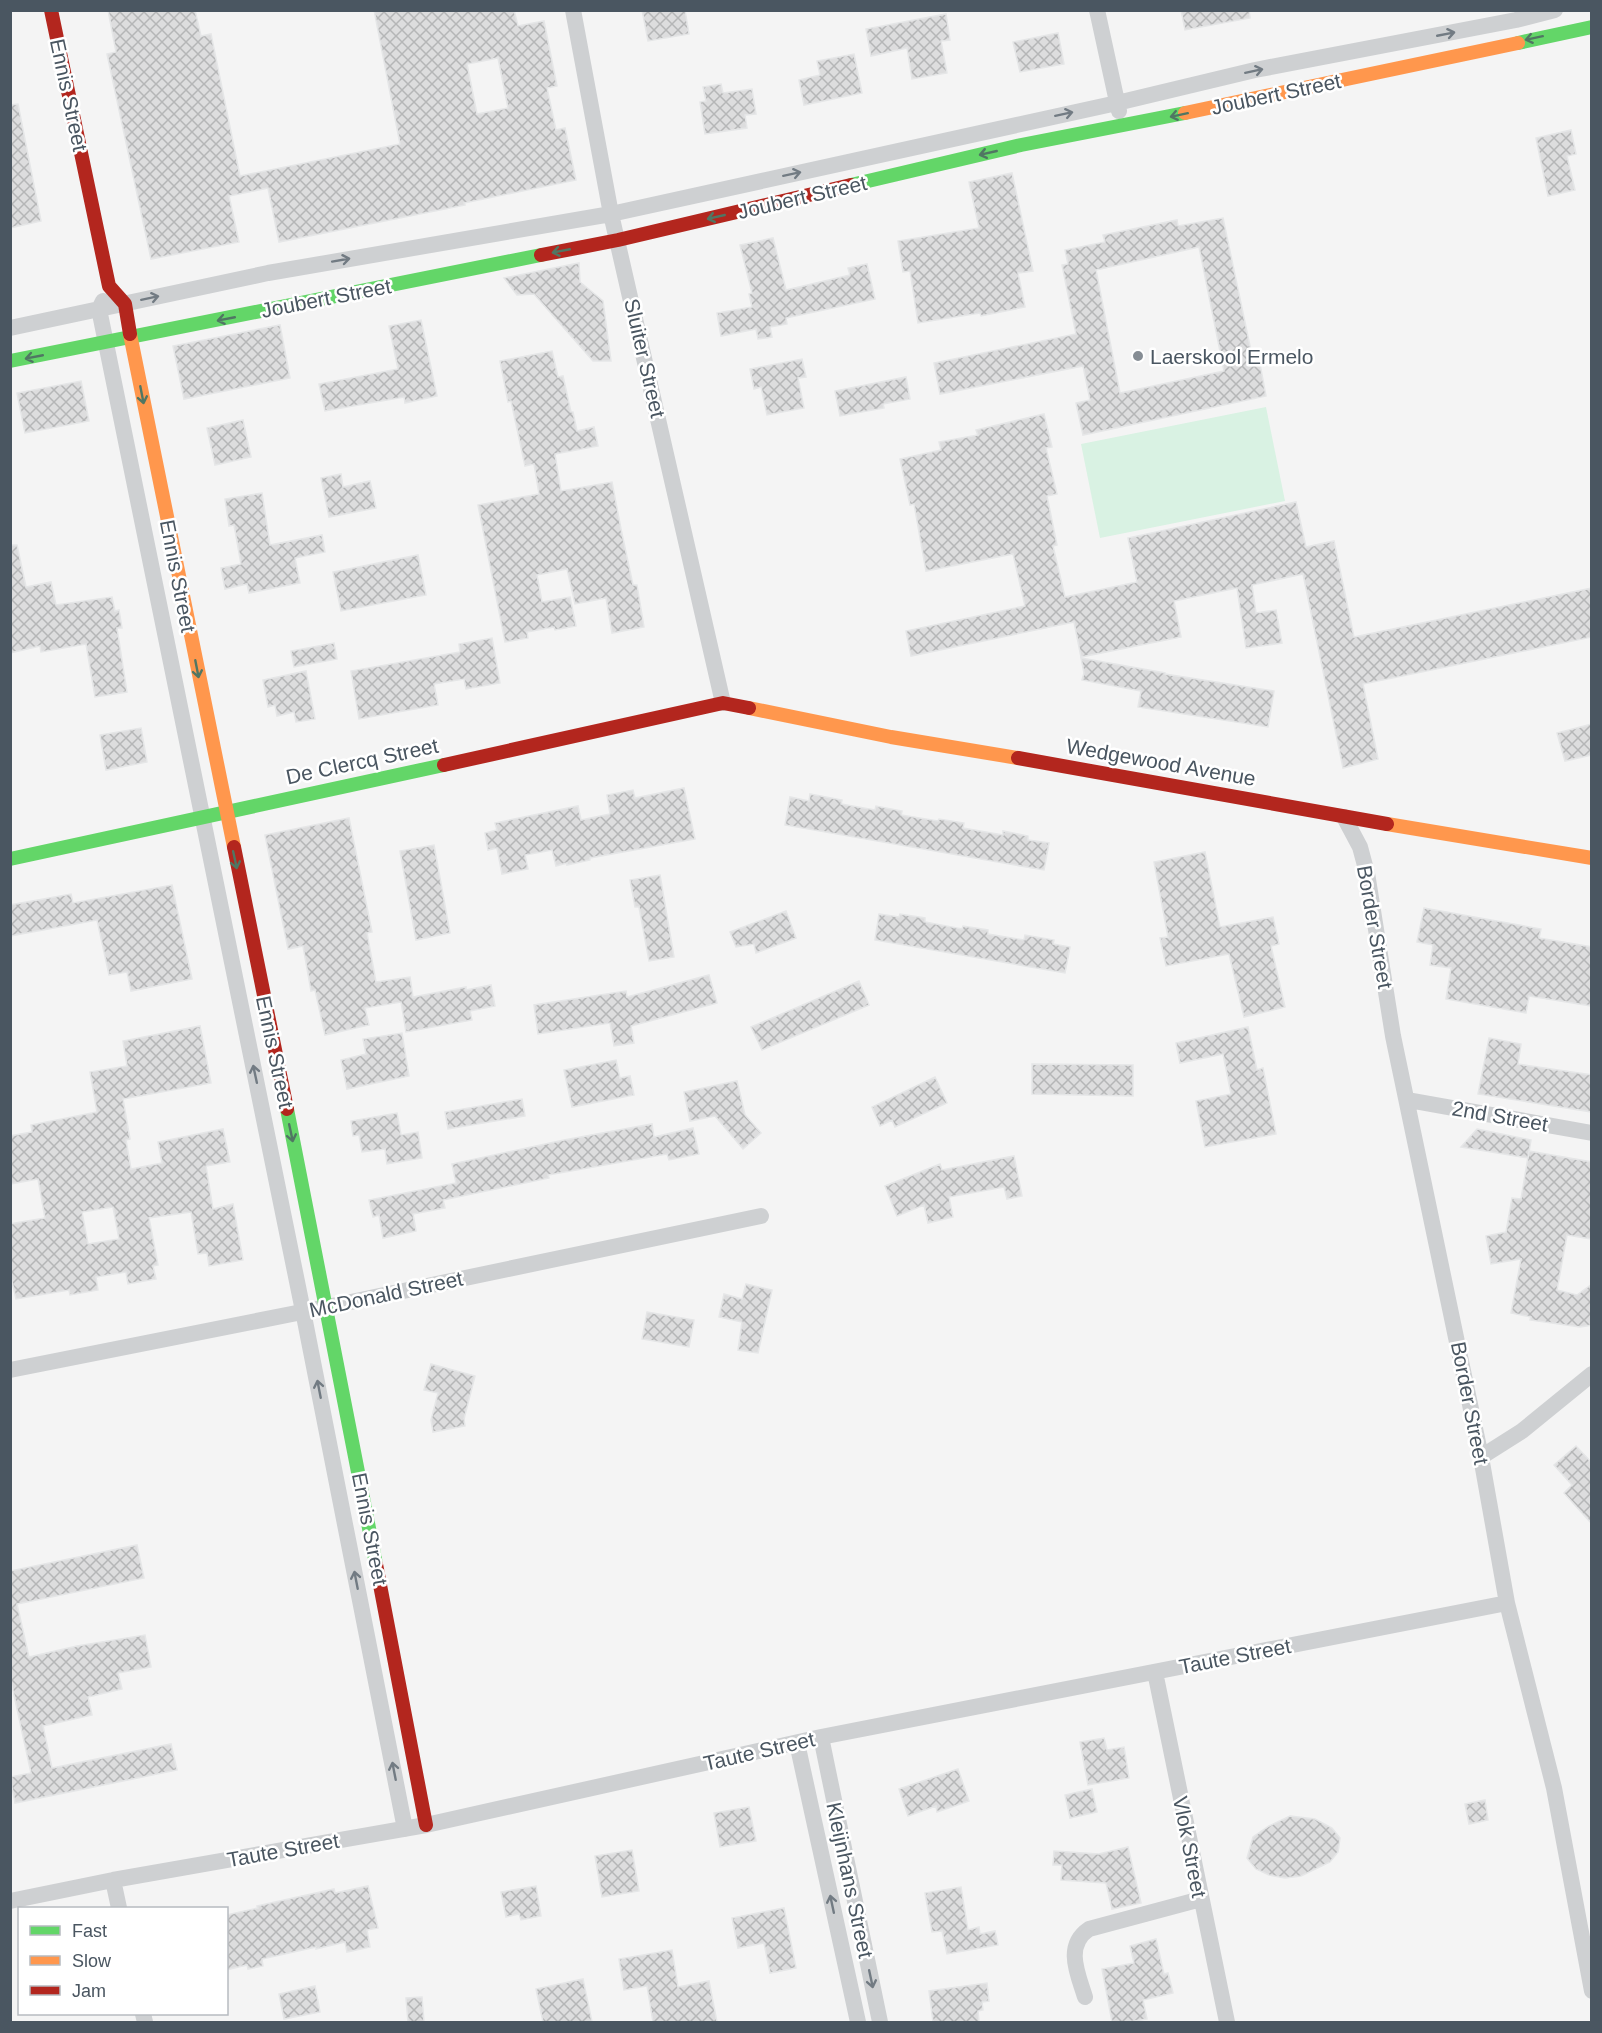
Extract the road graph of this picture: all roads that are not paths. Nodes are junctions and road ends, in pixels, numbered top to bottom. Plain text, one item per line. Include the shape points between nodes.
1 (51, 10) edge
2 (573, 10) edge
3 (1097, 10) edge
4 (1555, 10) edge
5 (1592, 27) edge
6 (1117, 103) junction
7 (1124, 126) junction
8 (611, 214) junction
9 (618, 240) junction
10 (109, 286) junction
11 (125, 304) junction
12 (99, 309) junction
13 (10, 328) edge
14 (130, 338) junction
15 (107, 342) junction
16 (10, 361) edge
17 (723, 703) junction
18 (226, 813) junction
19 (1344, 817) junction
20 (202, 818) junction
21 (1592, 858) edge
22 (10, 859) edge
23 (1408, 1100) junction
24 (1592, 1133) edge
25 (761, 1216) dead end
26 (327, 1307) junction
27 (303, 1311) junction
28 (10, 1370) edge
29 (1592, 1374) edge
30 (1481, 1457) junction
31 (1507, 1603) junction
32 (1155, 1672) junction
33 (821, 1737) junction
34 (797, 1743) junction
35 (426, 1825) junction
36 (405, 1829) junction
37 (112, 1880) junction
38 (1201, 1899) junction
39 (10, 1901) edge
40 (119, 1907) edge
41 (1592, 1991) edge
42 (1085, 1997) dead end
43 (858, 2022) edge
44 (880, 2022) edge
45 (1227, 2022) edge

1 - 10 street, Ennis Street
2 - 8 street, Sluiter Street
3 - 6 street
6 -> 4 street, Joubert Street via 1255,70
5 -> 7 street, Joubert Street
6 - 7 street
8 -> 6 street, Joubert Street
7 -> 9 street, Joubert Street via 1021,145
8 - 9 street, Sluiter Street
11 -> 8 street, Joubert Street via 268,273
9 -> 14 street, Joubert Street
9 - 17 street, Sluiter Street
10 - 11 street, Ennis Street
10 - 12 street
11 - 12 street, Joubert Street
11 - 14 street, Ennis Street
12 - 13 street, Joubert Street
12 - 15 street, Ennis Street
14 - 15 street, Joubert Street
14 -> 18 street, Ennis Street
15 -> 16 street, Joubert Street
15 - 20 street, Ennis Street
17 - 18 street, De Clercq Street
17 - 19 street, Wedgewood Avenue via 891,737
18 - 20 street, De Clercq Street
18 -> 26 street, Ennis Street
19 - 21 street, Wedgewood Avenue
19 - 23 street, Border Street via 1360,847 1367,873 1393,1036
20 - 22 street, De Clercq Street
27 -> 20 street, Ennis Street
23 - 24 street, 2nd Street
23 - 30 street, Border Street
25 - 26 street, McDonald Street
26 - 27 street, McDonald Street
26 - 35 street, Ennis Street
27 - 28 street, McDonald Street
36 -> 27 street, Ennis Street
29 - 30 street via 1522,1431
30 - 31 street, Border Street
31 - 32 street, Taute Street
31 - 41 street, Border Street via 1554,1788
32 - 33 street, Taute Street
32 - 38 street, Vlok Street
33 - 34 street, Taute Street
33 -> 44 street, Kleijnhans Street
34 - 35 street, Taute Street
43 -> 34 street, Kleijnhans Street
35 - 36 street, Taute Street
36 - 37 street, Taute Street
37 - 39 street, Taute Street
37 - 40 street
38 - 42 street via 1084,1933 1073,1956
38 - 45 street, Vlok Street

